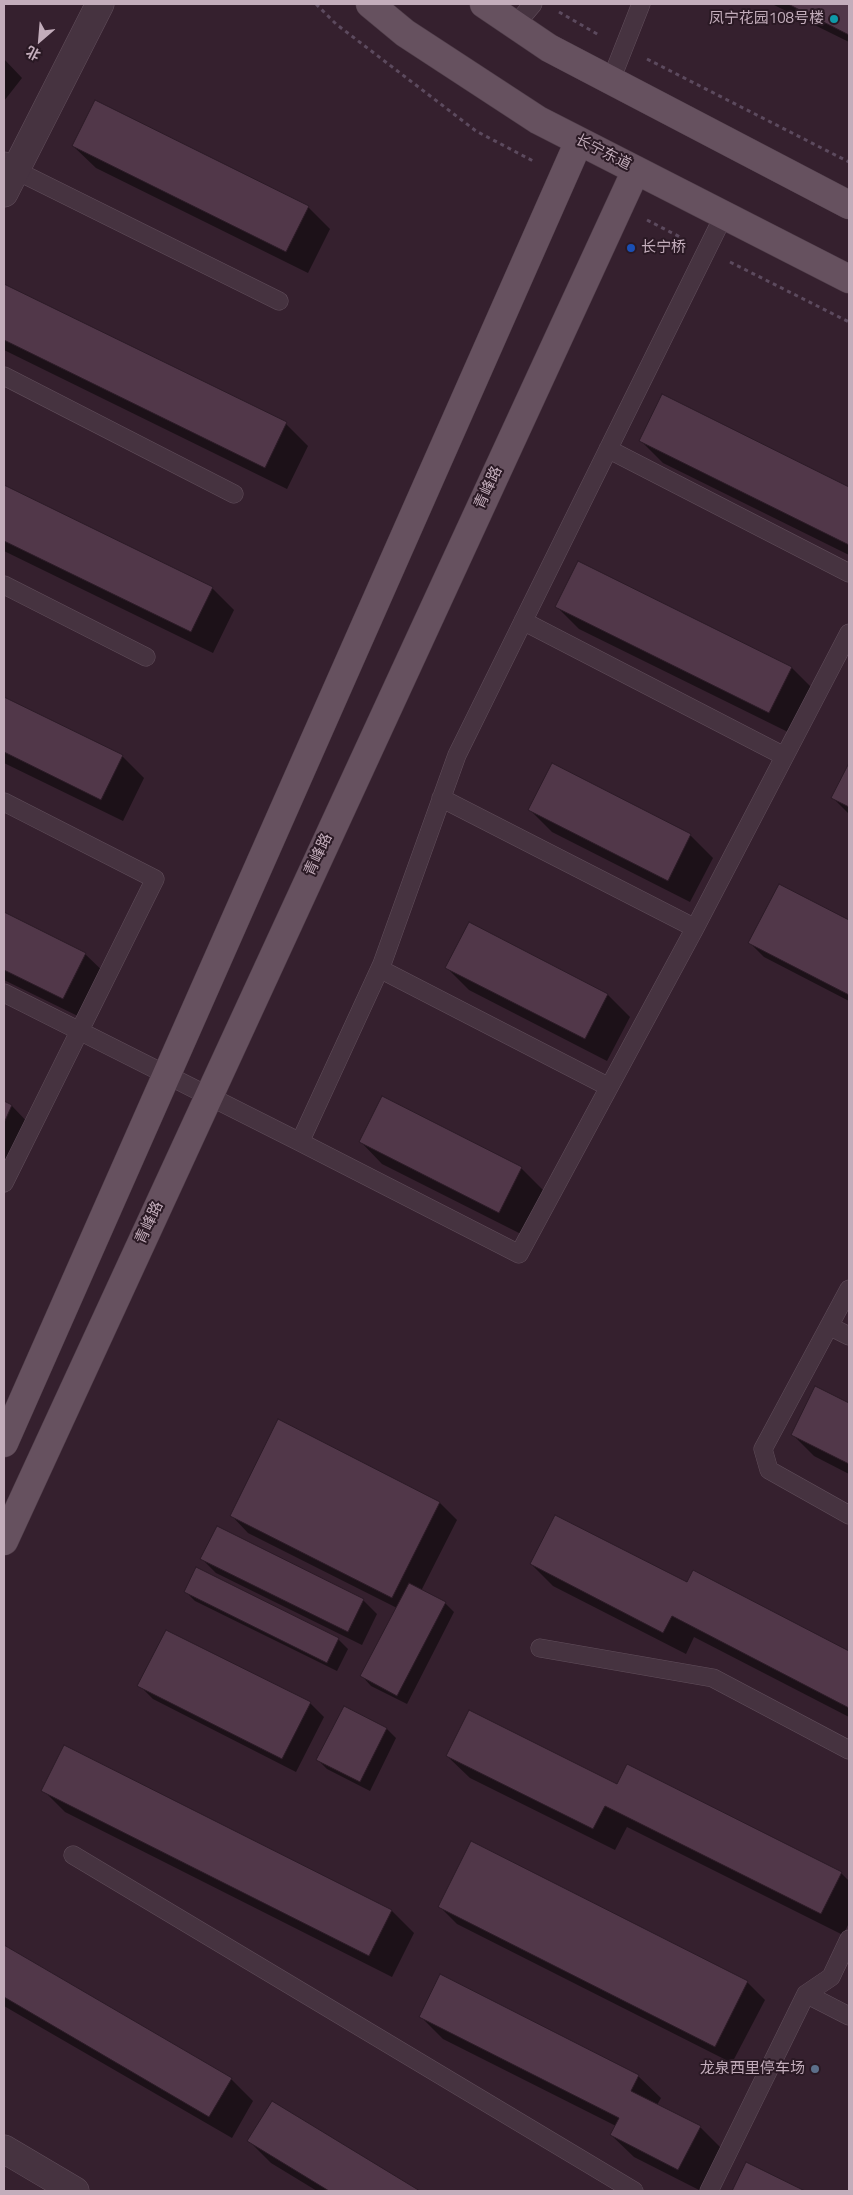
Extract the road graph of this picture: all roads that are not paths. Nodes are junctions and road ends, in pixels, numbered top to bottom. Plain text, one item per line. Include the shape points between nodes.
1 (100, 4) edge
2 (370, 4) edge
3 (484, 4) edge
4 (641, 4) edge
5 (525, 14) edge
6 (611, 80) junction
7 (579, 141) junction
8 (636, 170) junction
9 (8, 175) edge
10 (849, 205) edge
11 (724, 215) junction
12 (849, 279) edge
13 (279, 302) dead end
14 (4, 376) edge
15 (608, 449) junction
16 (234, 494) dead end
17 (849, 573) edge
18 (4, 585) edge
19 (523, 621) junction
20 (849, 633) edge
21 (146, 657) dead end
22 (784, 756) junction
23 (442, 798) junction
24 (4, 802) edge
25 (695, 928) junction
26 (380, 969) junction
27 (4, 993) edge
28 (80, 1032) junction
29 (609, 1087) junction
30 (300, 1142) junction
31 (4, 1183) edge
32 (849, 1289) edge
33 (829, 1326) junction
34 (849, 1336) edge
35 (4, 1443) edge
36 (849, 1515) edge
37 (4, 1541) edge
38 (540, 1648) dead end
39 (849, 1750) edge
40 (72, 1855) dead end
41 (849, 1939) edge
42 (806, 1994) junction
43 (849, 2016) edge
44 (4, 2149) edge
45 (75, 2191) edge
46 (634, 2191) edge
47 (709, 2191) edge

1 - 9 street
2 - 7 main road, 长宁东道 via 405,33 538,120
3 - 5 main road
4 - 6 lane
5 - 6 main road via 549,48
6 - 10 main road
7 - 8 main road, 长宁东道
7 - 35 main road
8 - 11 main road, 长宁东道
8 - 37 main road, 青峰路
9 - 13 lane
11 - 12 main road, 长宁东道
11 - 15 lane
14 - 16 lane
15 - 17 lane
15 - 19 lane
18 - 21 lane
19 - 22 lane
19 - 23 lane via 457,755
20 - 22 lane
22 - 25 lane
23 - 25 lane
23 - 26 lane
24 - 28 lane via 155,879
25 - 29 lane
26 - 29 lane
26 - 30 lane
27 - 28 lane
28 - 30 lane
28 - 31 lane
29 - 30 lane via 519,1254
32 - 33 lane
33 - 34 lane
33 - 36 lane via 763,1449 769,1470
38 - 39 lane via 713,1678
40 - 46 lane
41 - 42 lane via 831,1977
42 - 43 lane
42 - 47 lane
44 - 45 street

